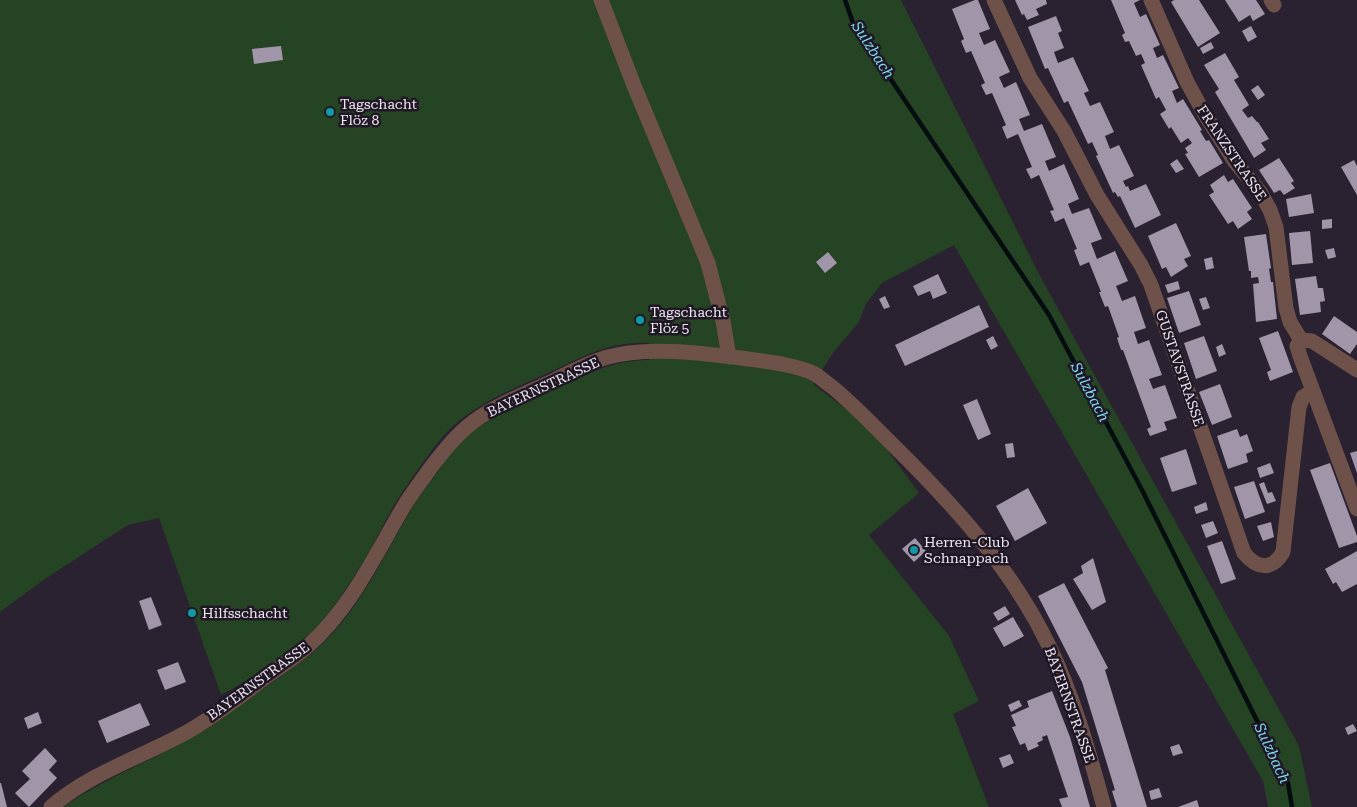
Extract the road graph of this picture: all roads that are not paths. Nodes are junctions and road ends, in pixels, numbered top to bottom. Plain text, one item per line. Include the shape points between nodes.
1 (601, 0) edge
2 (994, 0) edge
3 (1150, 0) edge
4 (1301, 340) junction
5 (730, 357) junction
6 (1357, 370) edge
7 (1312, 391) junction
8 (1357, 509) edge
9 (51, 807) edge
10 (1104, 807) edge

1 - 5 street via 708,263
2 - 7 street, GUSTAVSTRASSE via 1030,78 1142,265 1244,553 1258,566 1269,566 1279,560 1283,552 1300,408 1303,397
3 - 4 street, FRANZSTRASSE via 1204,113 1270,210 1276,227 1286,308
4 - 6 street via 1312,341
4 - 7 street, FRANZSTRASSE via 1298,346
5 - 9 street, BAYERNSTRASSE via 649,352 612,356 589,363 480,417 458,434 438,458 406,502 352,595 328,627 305,649 188,731 79,787
5 - 10 street, BAYERNSTRASSE via 814,373 849,401 978,534 1017,589 1050,647 1083,734
7 - 8 street, FRANZSTRASSE

